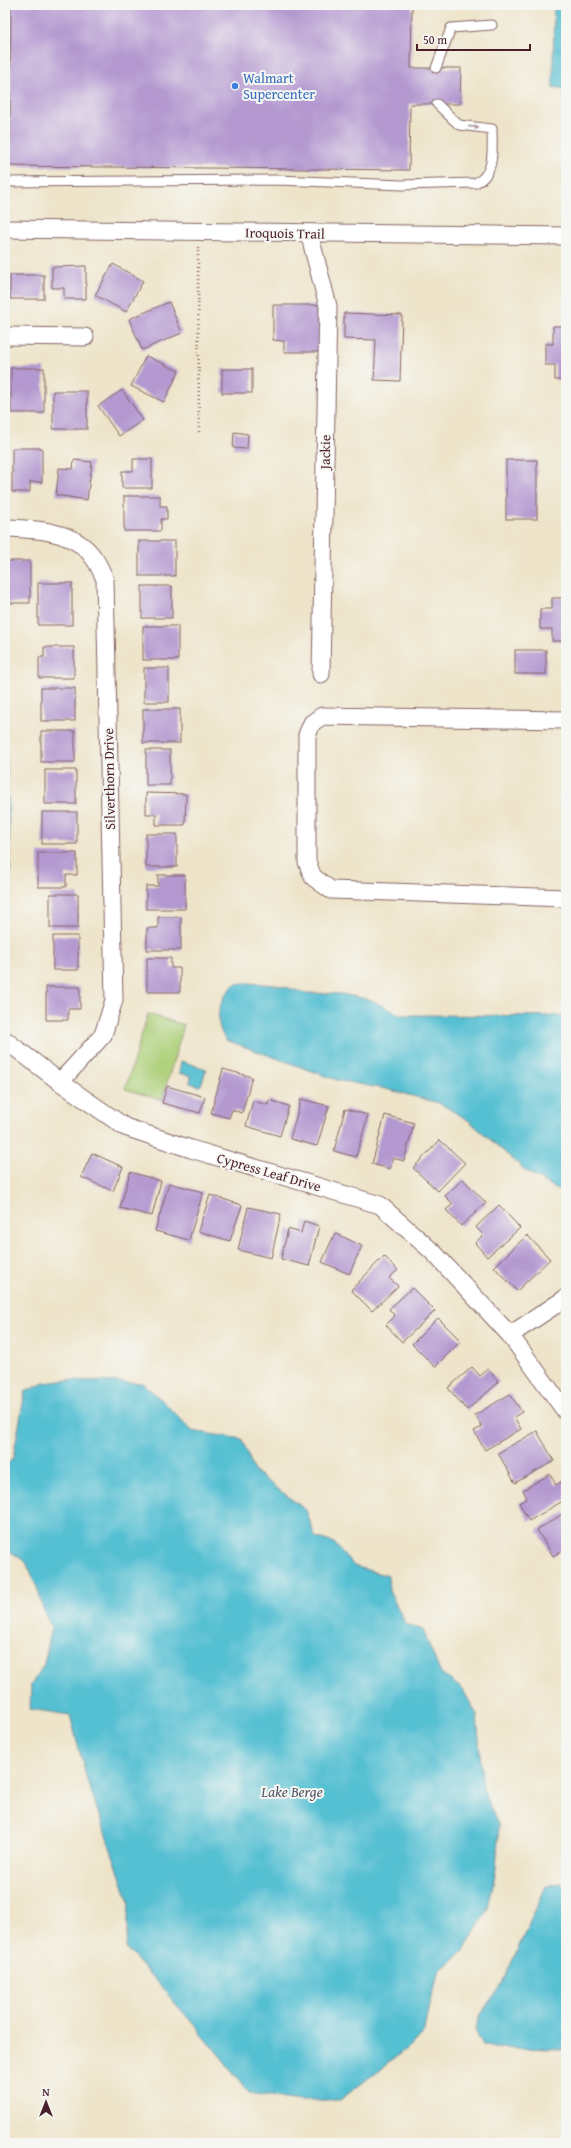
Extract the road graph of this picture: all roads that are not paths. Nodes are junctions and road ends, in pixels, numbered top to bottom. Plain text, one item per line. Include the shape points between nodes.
1 (492, 24) dead end
2 (436, 68) dead end
3 (437, 104) dead end
4 (5, 182) edge
5 (5, 229) edge
6 (309, 233) junction
7 (566, 236) edge
8 (5, 336) edge
9 (85, 337) dead end
10 (5, 528) edge
11 (321, 674) dead end
12 (566, 720) edge
13 (566, 898) edge
14 (5, 1040) edge
15 (60, 1082) junction
16 (566, 1298) edge
17 (510, 1335) junction
18 (566, 1412) edge

1 - 2 lane via 451,28
3 -> 4 lane via 459,125 492,129 493,154 482,181 402,185 278,180
5 - 6 street, Iroquois Trail
6 - 7 street, Iroquois Trail
6 - 11 street, Jackie via 328,306
8 - 9 street
10 - 15 street, Silverthorn Drive via 47,530 75,541 93,555 105,578 114,1000 103,1035
12 - 13 street via 322,716 312,723 307,735 307,862 313,877 331,890
14 - 15 street, Cypress Leaf Drive
15 - 17 street, Cypress Leaf Drive via 125,1127 380,1205 434,1253
16 - 17 street
17 - 18 street, Cypress Leaf Drive

